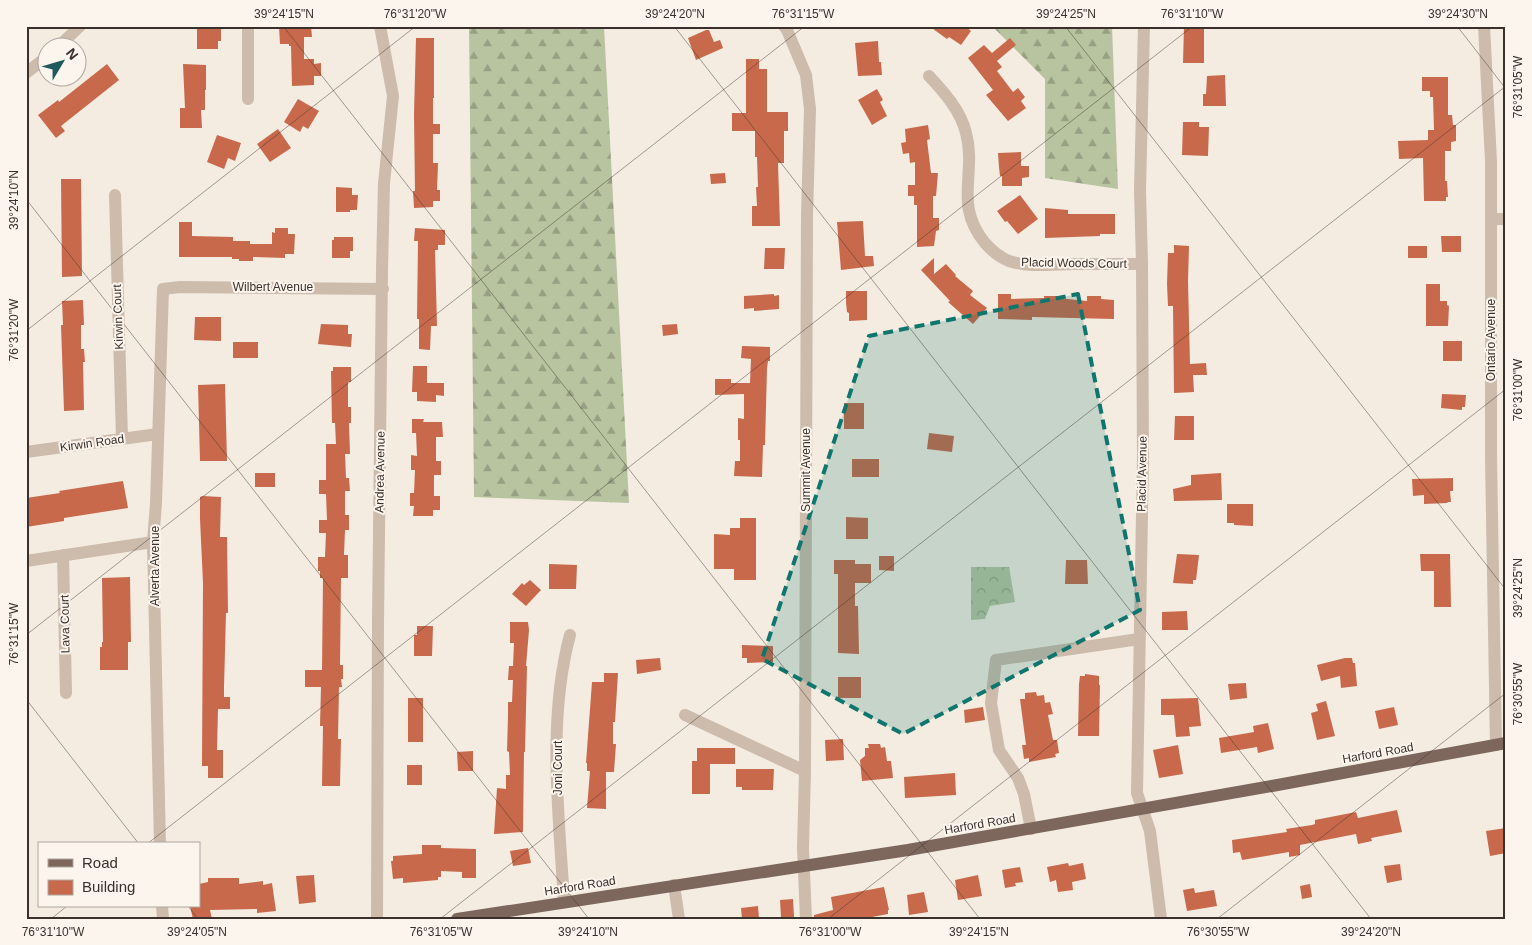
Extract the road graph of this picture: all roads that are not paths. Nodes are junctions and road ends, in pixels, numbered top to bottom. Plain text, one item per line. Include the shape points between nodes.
1 (80, 26) edge
2 (248, 26) edge
3 (380, 26) edge
4 (784, 26) edge
5 (1144, 26) edge
6 (1484, 26) edge
7 (67, 38) edge
8 (38, 64) edge
9 (26, 73) edge
10 (929, 76) dead end
11 (248, 99) dead end
12 (115, 195) dead end
13 (1491, 219) junction
14 (1506, 219) edge
15 (1142, 264) junction
16 (163, 289) joint
17 (383, 289) junction
18 (158, 434) junction
19 (122, 438) junction
20 (26, 452) edge
21 (153, 542) junction
22 (63, 555) junction
23 (26, 561) edge
24 (570, 635) dead end
25 (1139, 639) junction
26 (66, 693) dead end
27 (685, 716) dead end
28 (1501, 744) edge
29 (806, 771) junction
30 (1142, 809) junction
31 (1031, 829) junction
32 (160, 842) edge
33 (803, 867) junction
34 (674, 885) junction
35 (564, 902) junction
36 (474, 917) edge
37 (377, 919) edge
38 (456, 919) edge
39 (679, 919) edge
40 (806, 919) edge
41 (1161, 919) edge

1 - 7 street
2 - 11 street
3 - 17 street, Andrea Avenue via 393,96 384,183
4 - 29 street, Summit Avenue via 806,74 810,109
5 - 15 street, Placid Avenue via 1140,190
6 - 13 street, Ontario Avenue
8 - 9 street
10 - 15 street, Placid Woods Court via 944,92 966,130 970,216 974,227 992,250 1010,261 1042,265
12 - 19 street, Kirwin Court
13 - 14 street
13 - 28 street, Ontario Avenue via 1491,458
15 - 25 street, Placid Avenue
16 - 17 street, Wilbert Avenue
16 - 18 street, Alverta Avenue
17 - 37 street, Andrea Avenue
18 - 19 street, Kirwin Road
18 - 21 street, Alverta Avenue
19 - 20 street, Kirwin Road
21 - 22 street
21 - 32 street, Alverta Avenue
22 - 23 street
22 - 26 street, Lava Court
24 - 35 street, Joni Court via 562,668 556,776
25 - 30 street, Placid Avenue via 1137,793
25 - 31 street via 996,660 991,703 999,750 1018,778
27 - 29 street
28 - 30 main road, Harford Road
29 - 33 street, Summit Avenue
30 - 31 main road, Harford Road
30 - 41 street, Placid Avenue via 1150,831
31 - 33 main road, Harford Road
33 - 34 main road, Harford Road
33 - 40 street, Summit Avenue
34 - 35 main road, Harford Road
34 - 39 street
35 - 36 main road, Harford Road
36 - 38 main road, Harford Road

